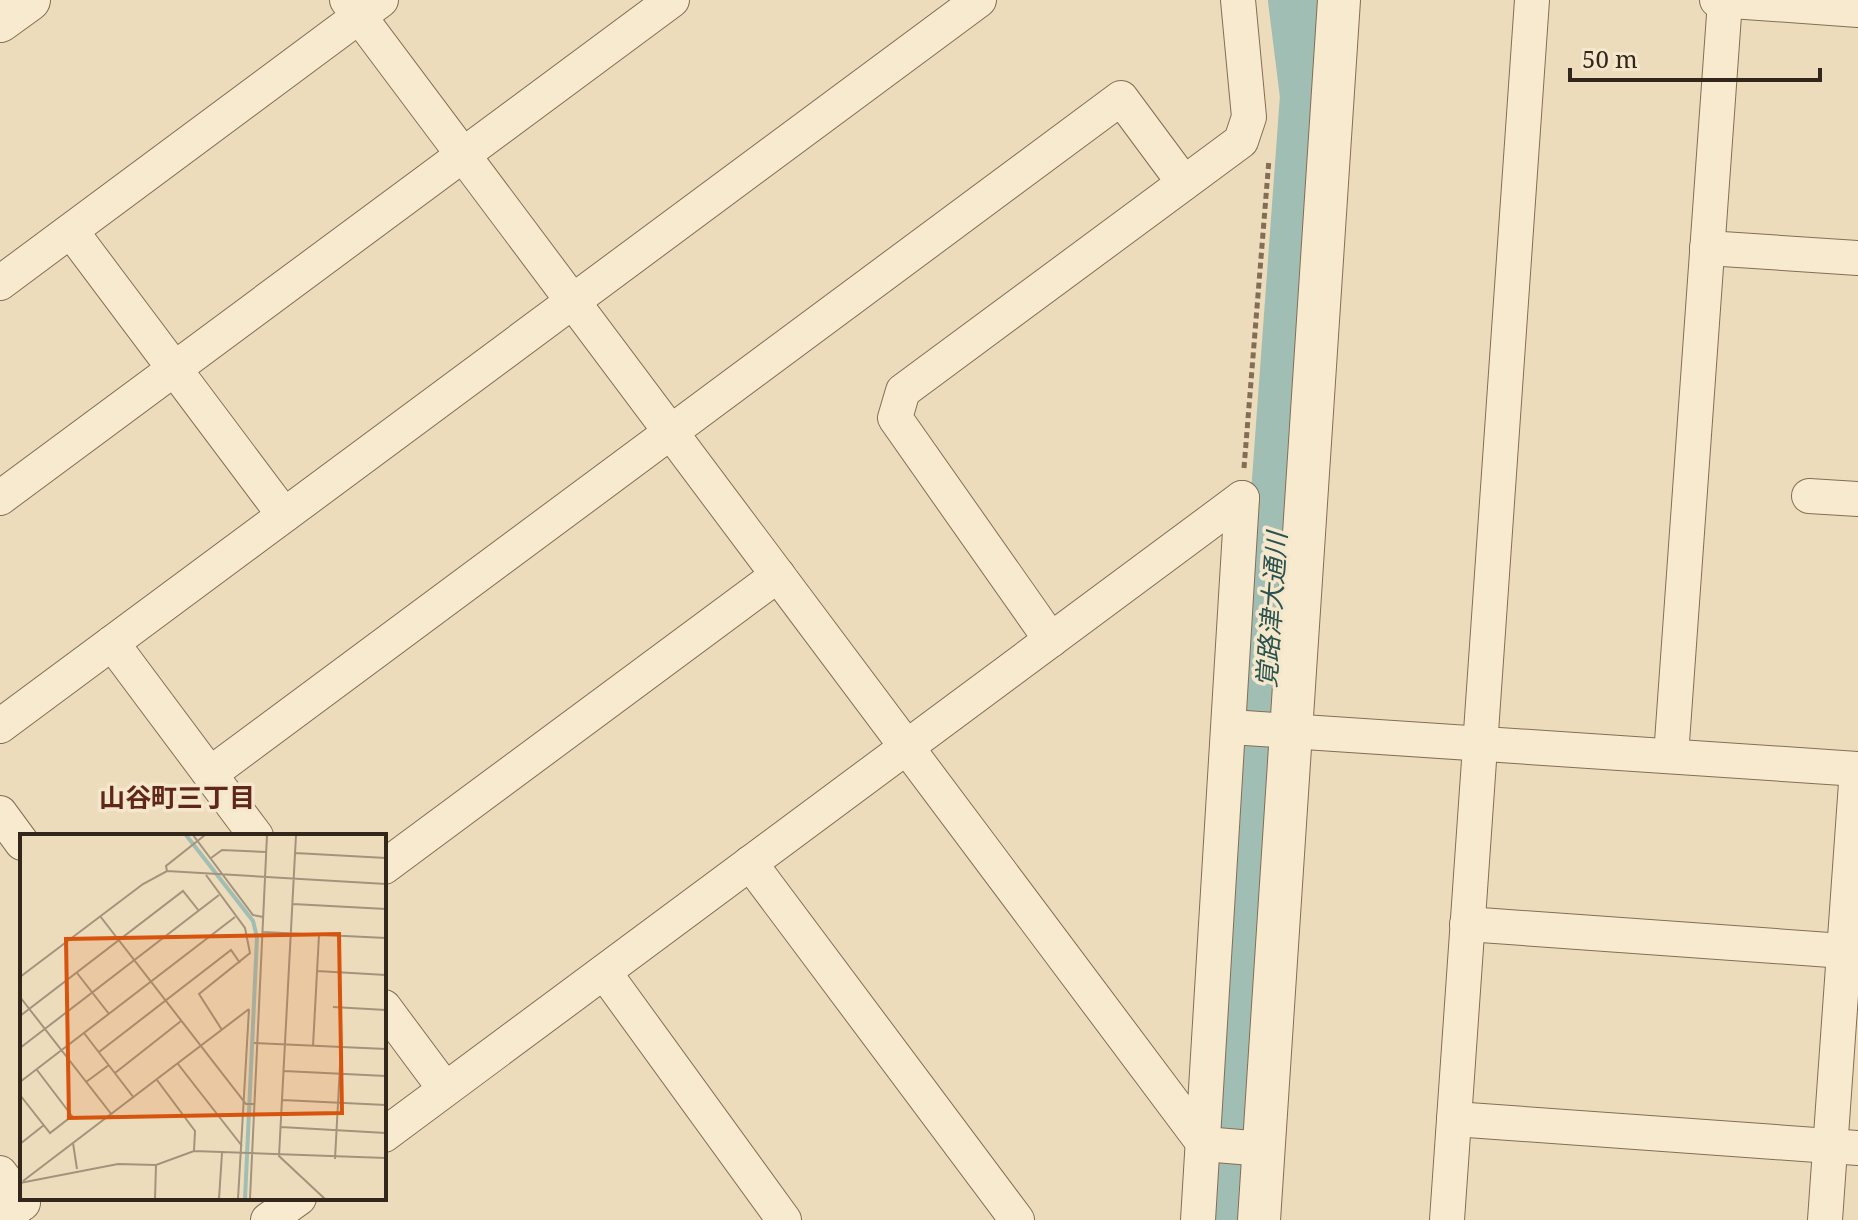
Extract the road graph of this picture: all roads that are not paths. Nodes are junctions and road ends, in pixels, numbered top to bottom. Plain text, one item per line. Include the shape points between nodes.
1 (29, 0) edge
2 (672, 0) edge
3 (979, 0) edge
4 (1238, 0) edge
5 (1339, 0) edge
6 (1532, 0) edge
7 (1717, 0) edge
8 (1725, 1) edge
9 (363, 5) edge
10 (1858, 10) edge
11 (0, 21) edge
12 (463, 154) junction
13 (1184, 183) junction
14 (71, 231) junction
15 (1707, 248) junction
16 (1858, 258) edge
17 (0, 283) edge
18 (573, 301) junction
19 (174, 369) junction
20 (670, 432) junction
21 (1809, 496) dead end
22 (0, 498) edge
23 (1858, 499) edge
24 (284, 515) junction
25 (778, 575) junction
26 (1051, 640) junction
27 (112, 643) junction
28 (0, 726) edge
29 (1230, 727) junction
30 (1292, 729) junction
31 (1480, 743) junction
32 (906, 747) junction
33 (1671, 756) junction
34 (1858, 769) edge
35 (210, 774) junction
36 (0, 813) edge
37 (255, 834) edge
38 (20, 840) edge
39 (750, 863) junction
40 (386, 866) edge
41 (1467, 924) junction
42 (1851, 951) edge
43 (604, 972) junction
44 (386, 1010) edge
45 (445, 1089) junction
46 (1454, 1119) junction
47 (386, 1133) edge
48 (1204, 1144) junction
49 (1844, 1147) edge
50 (1264, 1149) junction
51 (0, 1173) edge
52 (20, 1199) edge
53 (21, 1200) edge
54 (0, 1220) edge
55 (784, 1220) edge
56 (1017, 1220) edge
57 (1198, 1220) edge
58 (1259, 1220) edge
59 (1447, 1220) edge
60 (1825, 1220) edge

1 - 11 street
2 - 12 street
3 - 18 street
4 - 13 street via 1249,117 1241,141
5 - 30 street
6 - 31 street
7 - 8 street
8 - 10 street
8 - 15 street
9 - 12 street
9 - 14 street
12 - 18 street
12 - 19 street
13 - 20 street via 1121,98
13 - 26 street via 903,391 895,418
14 - 17 street
14 - 19 street
15 - 16 street
15 - 33 street
18 - 20 street
18 - 24 street
19 - 22 street
19 - 24 street
20 - 25 street
20 - 35 street
21 - 23 street
24 - 27 street
25 - 32 street
25 - 40 street
26 - 29 street via 1242,498
26 - 32 street
27 - 28 street
27 - 35 street
29 - 30 street
29 - 48 street
30 - 31 street
30 - 50 street
31 - 33 street
31 - 41 street
32 - 39 street
32 - 48 street
33 - 34 street
34 - 42 street
35 - 37 street
36 - 38 street
39 - 43 street
39 - 56 street
41 - 42 street
41 - 46 street
42 - 49 street
43 - 45 street
43 - 55 street
44 - 45 street
45 - 47 street
46 - 49 street
46 - 59 street
48 - 50 street
48 - 57 street
49 - 60 street
50 - 58 street
51 - 52 street
53 - 54 street

